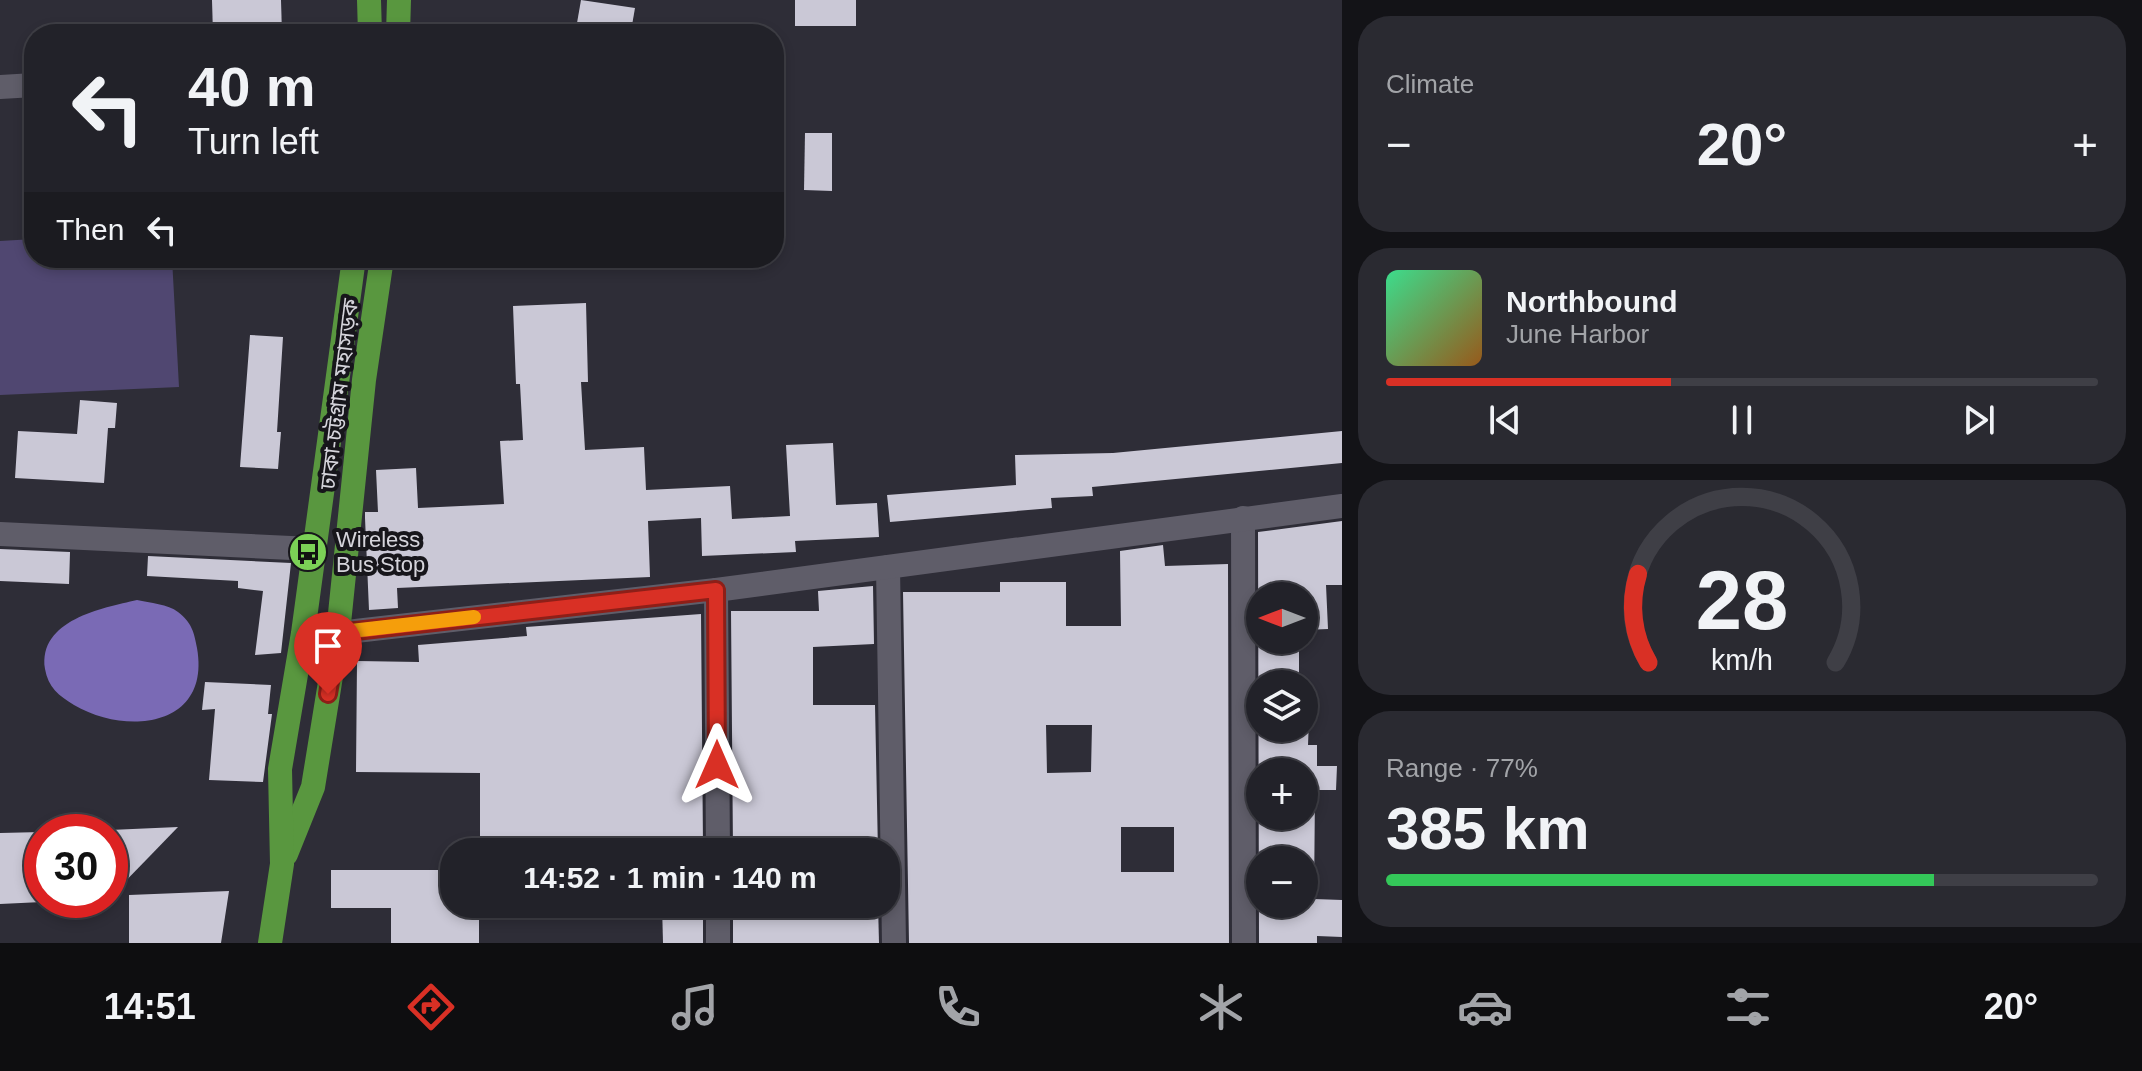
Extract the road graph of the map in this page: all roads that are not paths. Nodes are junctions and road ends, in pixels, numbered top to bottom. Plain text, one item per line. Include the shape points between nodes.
1 (369, 0) edge
2 (399, 0) edge
3 (370, 24) edge
4 (398, 24) edge
5 (24, 86) edge
6 (0, 87) edge
7 (353, 268) edge
8 (381, 268) edge
9 (1342, 506) edge
10 (1243, 518) junction
11 (0, 534) edge
12 (312, 549) junction
13 (888, 567) junction
14 (716, 590) junction
15 (338, 633) junction
16 (718, 838) edge
17 (282, 864) junction
18 (718, 918) edge
19 (270, 943) edge
20 (718, 943) edge
21 (894, 943) edge
22 (1244, 943) edge

1 - 3 highway
2 - 4 highway
5 - 6 street
7 - 12 highway, ঢাকা-চট্টগ্রাম মহাসড়ক
8 - 15 highway, ঢাকা-চট্টগ্রাম মহাসড়ক
9 - 10 street
10 - 13 street
10 - 22 street
11 - 12 street
12 - 17 highway, ঢাকা-চট্টগ্রাম মহাসড়ক via 280,769
13 - 14 street
13 - 21 street
14 - 15 street
14 - 16 street
15 - 17 highway, ঢাকা-চট্টগ্রাম মহাসড়ক via 313,787
17 - 19 highway, ঢাকা-চট্টগ্রাম মহাসড়ক
18 - 20 street

